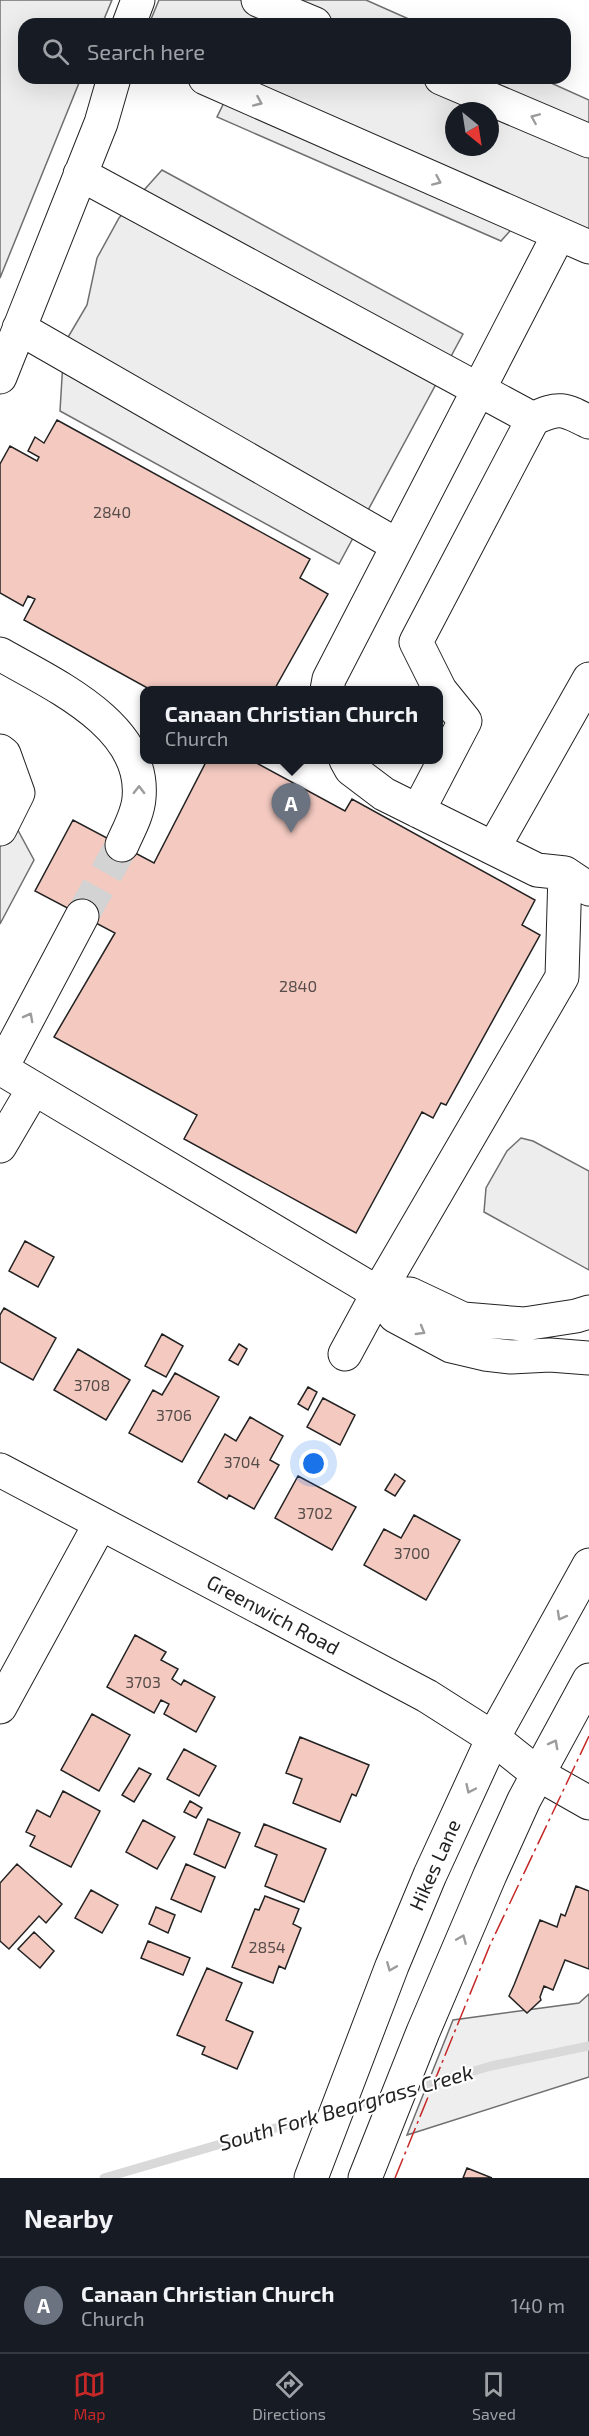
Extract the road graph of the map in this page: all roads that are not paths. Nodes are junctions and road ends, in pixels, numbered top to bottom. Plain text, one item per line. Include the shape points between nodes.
1 (138, 0) edge
2 (258, 0) edge
3 (131, 18) edge
4 (301, 18) edge
5 (112, 84) edge
6 (219, 84) edge
7 (455, 84) edge
8 (589, 141) edge
9 (80, 174) junction
10 (559, 234) junction
11 (589, 248) edge
12 (19, 328) junction
13 (0, 378) edge
14 (480, 390) junction
15 (533, 420) junction
16 (589, 422) edge
17 (397, 545) junction
18 (0, 654) edge
19 (589, 679) edge
20 (328, 686) edge
21 (438, 686) edge
22 (443, 694) edge
23 (0, 751) edge
24 (443, 763) edge
25 (348, 764) edge
26 (443, 764) edge
27 (418, 811) junction
28 (0, 829) edge
29 (122, 845) tunnel mouth
30 (494, 847) junction
31 (577, 881) edge
32 (82, 916) tunnel mouth
33 (575, 974) edge
34 (1, 1068) edge
35 (34, 1088) junction
36 (0, 1146) edge
37 (378, 1293) junction
38 (585, 1319) edge
39 (345, 1354) dead end
40 (589, 1358) edge
41 (0, 1470) edge
42 (100, 1524) junction
43 (589, 1565) edge
44 (589, 1680) edge
45 (0, 1707) edge
46 (493, 1738) junction
47 (538, 1774) junction
48 (589, 1803) edge
49 (311, 2178) edge
50 (365, 2178) edge

1 - 3 main road
2 - 4 main road
5 - 9 main road
6 -> 10 main road
8 -> 7 main road
9 - 12 main road
9 - 14 main road
10 - 11 main road
10 - 14 main road
12 - 13 main road
12 - 17 main road
14 - 15 main road
14 - 17 main road
15 - 16 main road via 566,409
15 - 21 main road via 416,642
17 - 20 main road
29 -> 18 main road via 139,800 139,780 131,755 95,711
19 - 30 main road
22 - 24 main road via 465,721
23 - 28 main road via 18,793
25 - 27 main road via 384,794
26 - 27 main road
27 - 30 main road
30 - 31 main road via 537,870
31 - 33 main road
34 -> 32 main road
33 - 37 main road
34 - 35 main road
35 - 36 main road
35 - 37 main road
37 - 38 main road via 410,1294 463,1319 524,1324
37 - 39 main road
37 -> 40 main road via 395,1316 451,1346 511,1357
41 - 42 main road, Greenwich Road
42 - 45 main road
42 - 46 main road, Greenwich Road via 427,1696
43 -> 46 main road, Hikes Lane
47 -> 44 main road
46 - 47 main road, Greenwich Road
46 -> 49 main road, Hikes Lane via 430,1875
47 - 48 main road, Greenwich Road
50 -> 47 main road via 490,1875

